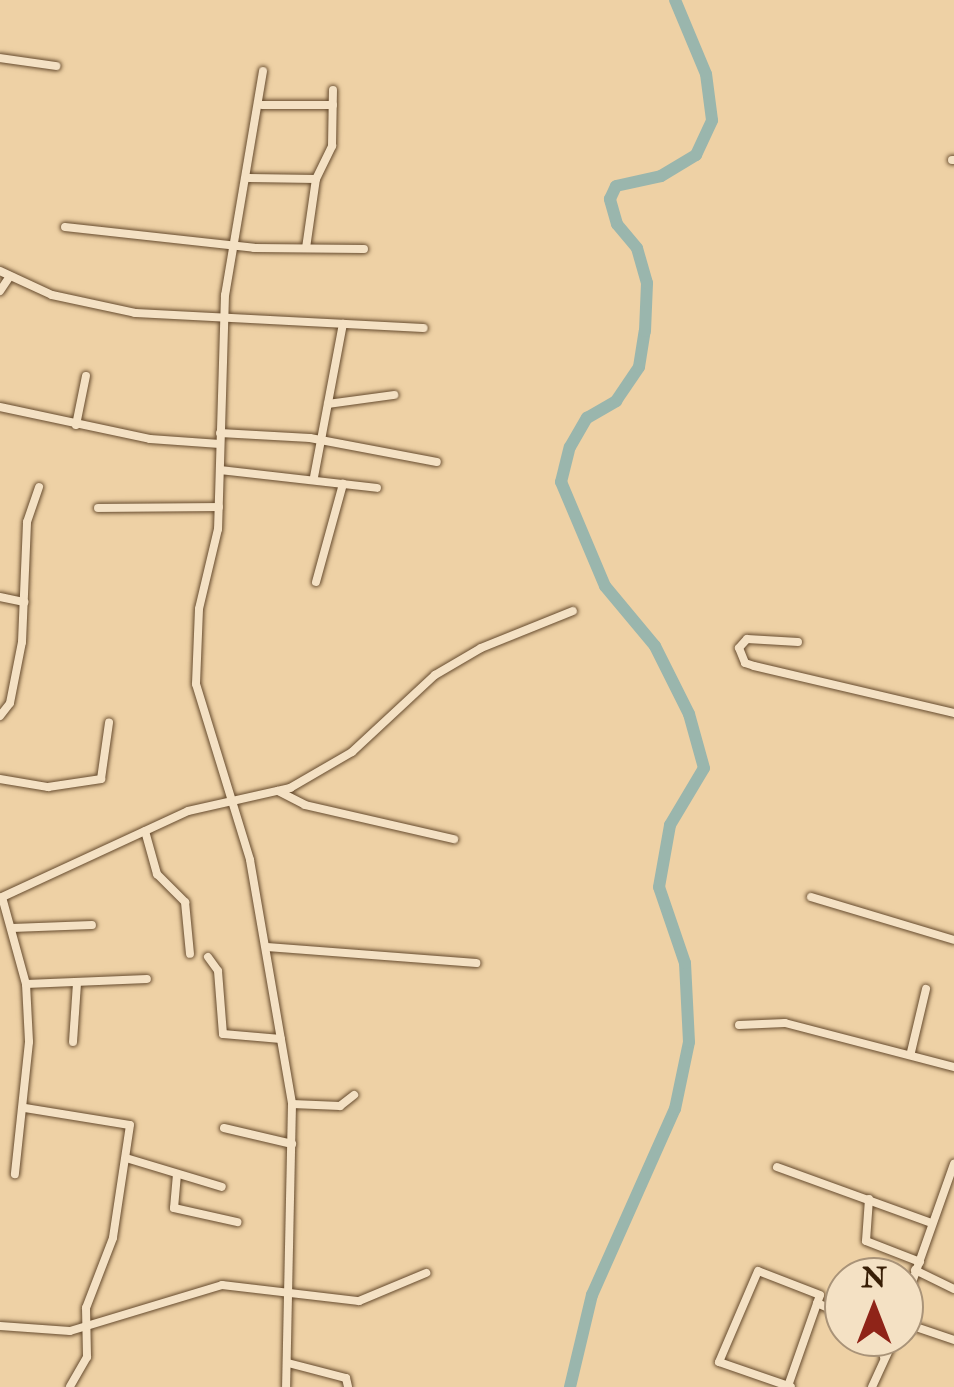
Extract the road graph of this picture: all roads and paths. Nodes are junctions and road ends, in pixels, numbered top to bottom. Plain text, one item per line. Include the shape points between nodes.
1 (0, 58) edge
2 (56, 66) dead end
3 (263, 71) dead end
4 (333, 90) dead end
5 (262, 105) junction
6 (333, 105) junction
7 (248, 178) junction
8 (316, 179) junction
9 (65, 227) dead end
10 (234, 244) junction
11 (306, 248) junction
12 (364, 249) dead end
13 (0, 271) edge
14 (10, 276) junction
15 (0, 290) edge
16 (223, 321) junction
17 (343, 324) junction
18 (424, 328) dead end
19 (86, 376) dead end
20 (394, 395) dead end
21 (328, 404) junction
22 (0, 407) edge
23 (76, 424) junction
24 (220, 433) junction
25 (318, 439) junction
26 (220, 444) junction
27 (436, 462) dead end
28 (220, 470) junction
29 (314, 478) junction
30 (344, 484) junction
31 (38, 487) dead end
32 (377, 488) dead end
33 (219, 507) junction
34 (98, 508) dead end
35 (316, 582) dead end
36 (0, 597) edge
37 (24, 602) junction
38 (573, 611) dead end
39 (798, 642) dead end
40 (1, 712) edge
41 (954, 713) edge
42 (108, 722) dead end
43 (0, 780) edge
44 (278, 791) junction
45 (232, 800) junction
46 (145, 831) junction
47 (454, 838) dead end
48 (811, 897) dead end
49 (1, 898) edge
50 (92, 924) dead end
51 (12, 928) junction
52 (954, 940) edge
53 (266, 947) junction
54 (190, 954) dead end
55 (208, 957) dead end
56 (476, 963) dead end
57 (148, 980) dead end
58 (26, 984) junction
59 (76, 984) junction
60 (926, 988) dead end
61 (739, 1024) dead end
62 (281, 1039) junction
63 (73, 1042) dead end
64 (911, 1052) junction
65 (954, 1067) edge
66 (354, 1095) dead end
67 (292, 1104) junction
68 (25, 1108) junction
69 (224, 1128) dead end
70 (292, 1144) junction
71 (126, 1158) junction
72 (778, 1167) dead end
73 (953, 1169) edge
74 (14, 1174) dead end
75 (178, 1174) junction
76 (222, 1186) dead end
77 (869, 1199) junction
78 (238, 1222) dead end
79 (932, 1224) junction
80 (900, 1257) edge
81 (921, 1257) edge
82 (924, 1270) edge
83 (426, 1273) dead end
84 (954, 1289) edge
85 (288, 1294) junction
86 (817, 1302) junction
87 (824, 1305) edge
88 (0, 1326) edge
89 (87, 1326) junction
90 (924, 1330) edge
91 (954, 1340) edge
92 (884, 1357) edge
93 (288, 1363) junction
94 (790, 1386) edge
95 (70, 1387) edge
96 (286, 1387) edge
97 (348, 1387) edge
98 (872, 1387) edge

1 - 2 street
3 - 5 street
4 - 6 street
5 - 6 street
5 - 7 street
6 - 8 street via 332,146
7 - 8 street
7 - 10 street
8 - 11 street
9 - 10 street
10 - 11 street
10 - 16 street
11 - 12 street
13 - 14 street
14 - 15 street
14 - 16 street via 84,305
16 - 17 street
16 - 24 street
17 - 18 street
17 - 21 street
19 - 23 street
20 - 21 street
21 - 25 street
22 - 23 street
23 - 26 street
24 - 25 street
24 - 26 street
25 - 27 street
25 - 29 street
26 - 28 street
28 - 29 street
28 - 33 street
29 - 30 street
30 - 32 street
30 - 35 street
31 - 37 street via 27,522
33 - 34 street
33 - 45 street via 199,610 196,684
36 - 37 street
37 - 40 street via 22,642
38 - 44 street via 481,648 435,675 352,752
39 - 41 street via 747,639 740,642 740,656 786,675
42 - 43 street via 97,782 48,787
44 - 45 street
44 - 47 street via 305,805
45 - 46 street
45 - 53 street
46 - 49 street
46 - 54 street via 157,874 185,902
48 - 52 street
49 - 51 street
50 - 51 street
51 - 58 street
53 - 56 street
53 - 62 street
55 - 62 street via 218,971 222,1034
57 - 59 street
58 - 59 street
58 - 68 street
59 - 63 street
60 - 64 street
61 - 64 street via 785,1024
62 - 67 street
64 - 65 street
66 - 67 street via 340,1106
67 - 70 street
68 - 71 street via 127,1121
68 - 74 street
69 - 70 street
70 - 85 street
71 - 75 street
71 - 89 street via 113,1238 86,1308
72 - 77 street
73 - 79 street
75 - 76 street
75 - 78 street via 174,1208
77 - 79 street
77 - 80 street via 866,1240
79 - 81 street
82 - 84 street
83 - 85 street via 359,1301
85 - 89 street via 222,1285
85 - 93 street
86 - 87 street
86 - 94 street
86 - 94 street via 820,1295 758,1270 719,1362
88 - 89 street
89 - 95 street via 87,1357
90 - 91 street
92 - 98 street
93 - 96 street
93 - 97 street via 346,1378

